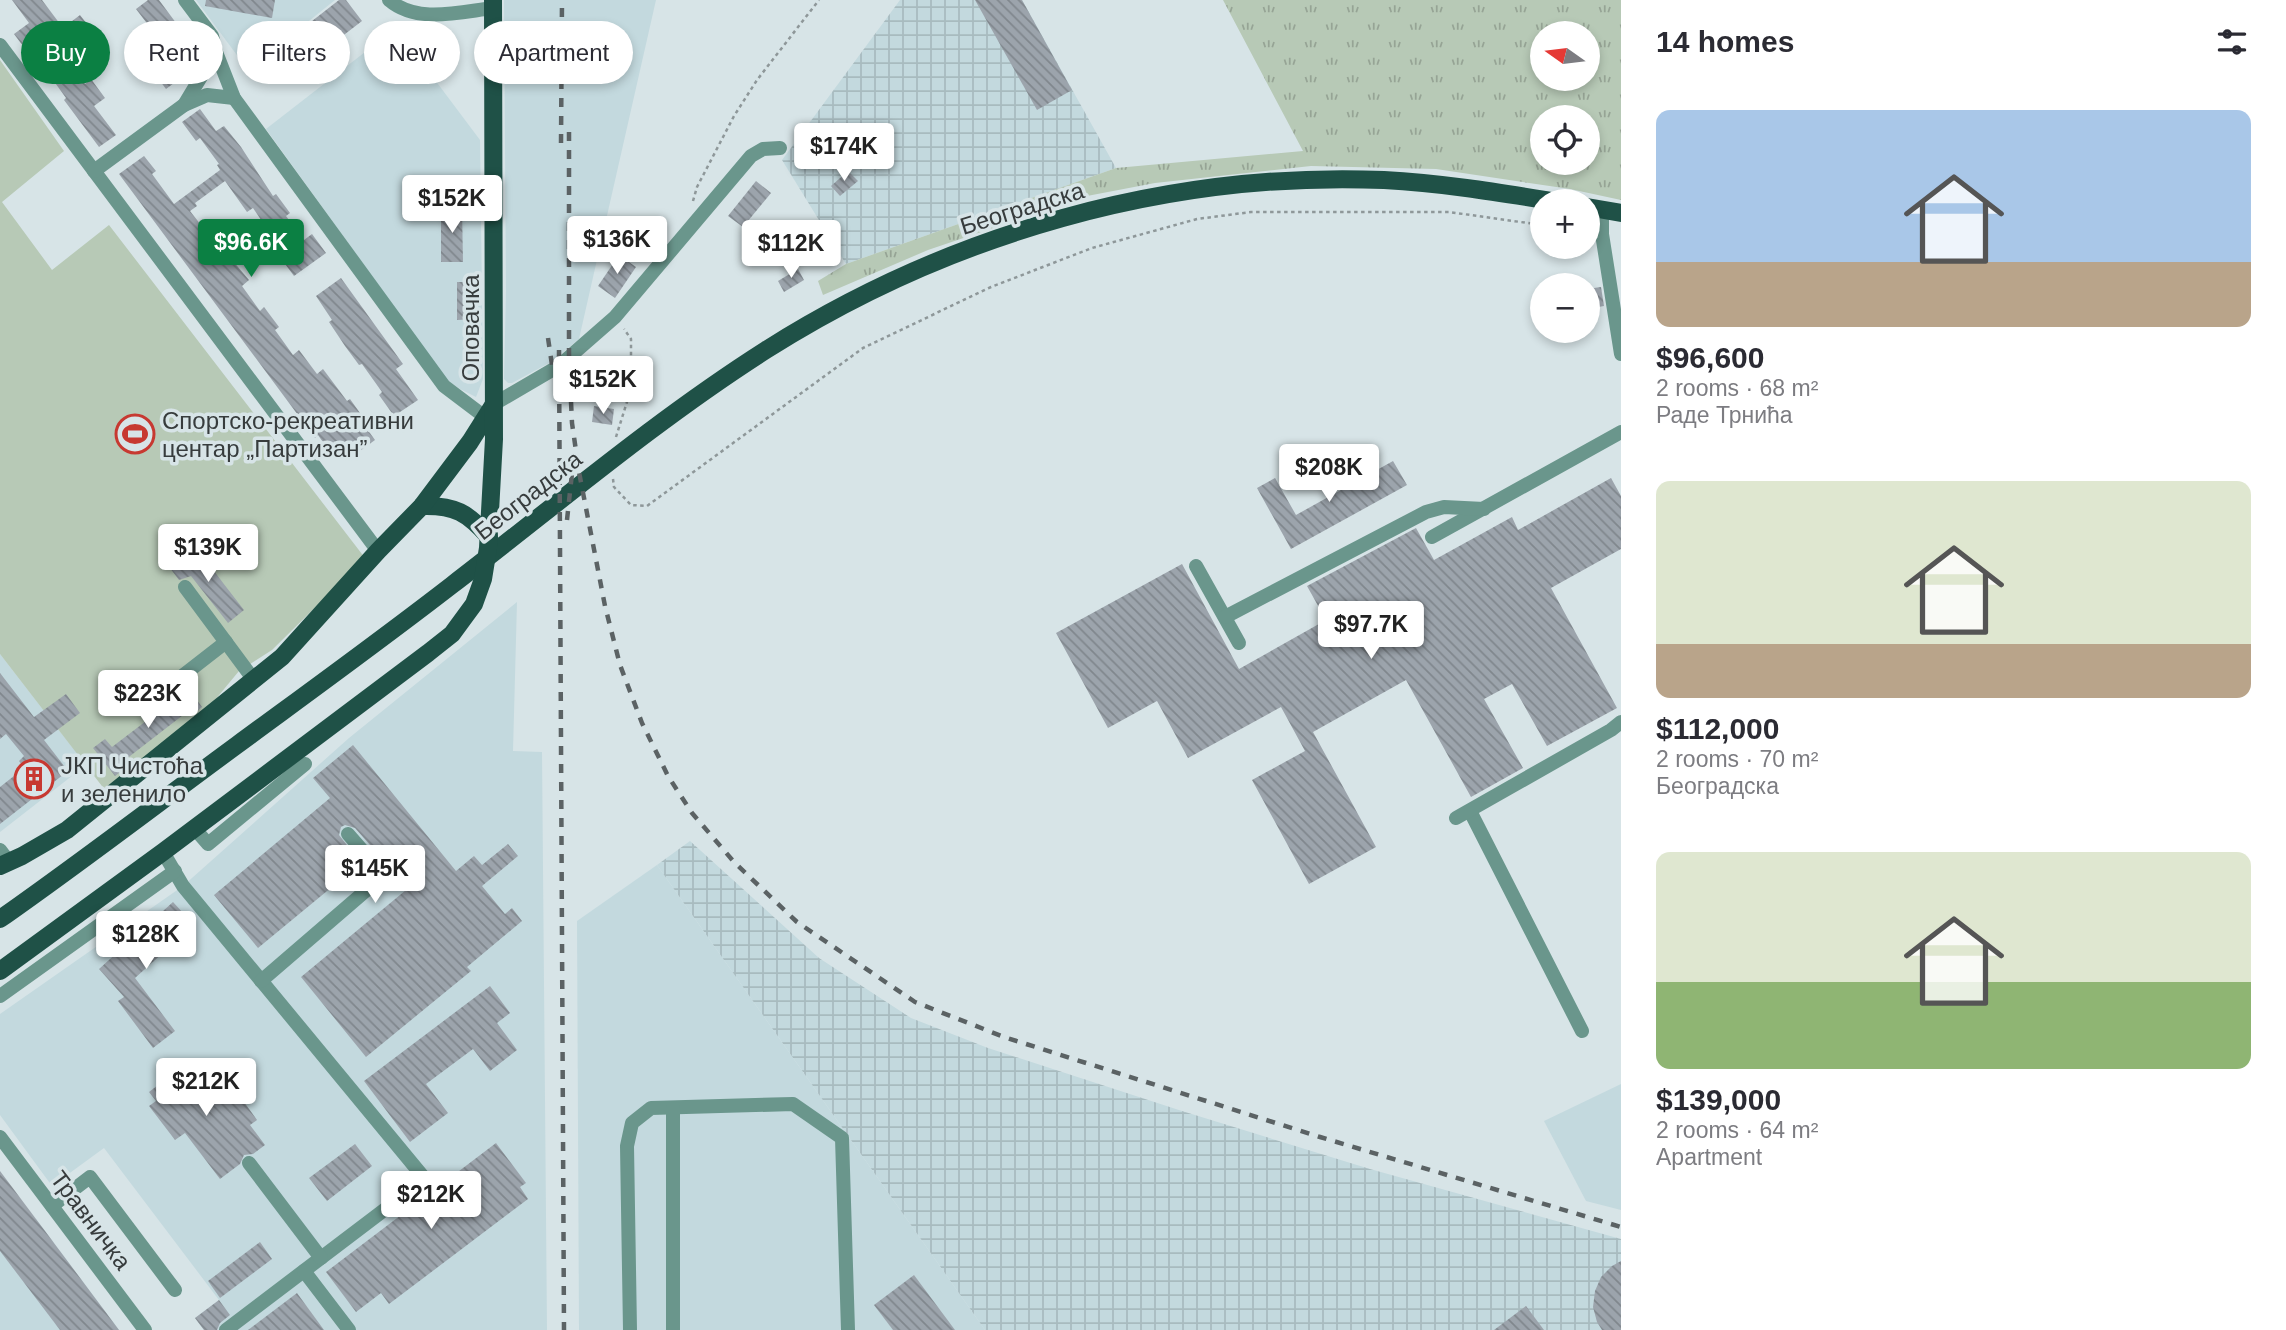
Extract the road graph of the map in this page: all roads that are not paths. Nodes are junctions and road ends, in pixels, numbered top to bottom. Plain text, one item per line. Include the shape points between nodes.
1 (185, 0) edge
2 (389, 0) edge
3 (493, 4) edge
4 (201, 21) edge
5 (0, 45) edge
6 (223, 70) edge
7 (197, 84) edge
8 (234, 98) junction
9 (184, 105) junction
10 (780, 148) dead end
11 (94, 171) junction
12 (1530, 198) edge
13 (1609, 213) edge
14 (1621, 354) edge
15 (490, 410) junction
16 (1621, 432) edge
17 (422, 506) junction
18 (1483, 509) junction
19 (489, 537) junction
20 (1432, 537) dead end
21 (378, 551) junction
22 (1196, 566) dead end
23 (185, 587) dead end
24 (1224, 617) junction
25 (226, 642) junction
26 (1239, 643) dead end
27 (254, 680) junction
28 (172, 684) dead end
29 (1621, 722) edge
30 (305, 764) dead end
31 (1470, 811) junction
32 (1456, 818) dead end
33 (195, 829) junction
34 (348, 834) dead end
35 (163, 852) junction
36 (3, 859) edge
37 (175, 871) junction
38 (0, 919) edge
39 (0, 971) edge
40 (261, 981) junction
41 (0, 996) edge
42 (1582, 1031) dead end
43 (673, 1108) junction
44 (0, 1137) edge
45 (249, 1163) dead end
46 (52, 1206) junction
47 (321, 1258) junction
48 (304, 1271) junction
49 (175, 1290) dead end
50 (145, 1330) edge
51 (226, 1330) edge
52 (349, 1330) edge
53 (629, 1330) edge
54 (673, 1330) edge
55 (848, 1330) edge

1 - 4 street
2 - 3 street via 407,11 431,14
3 - 15 main road, Оповачка
5 - 11 street
6 - 8 street
7 - 9 street
8 - 9 street via 206,95
8 - 15 street via 444,386
9 - 11 street
10 - 15 street via 763,149 751,156 615,317 559,366
11 - 21 street
12 - 38 main road, Београдска via 1420,183 1326,180 1200,190 1076,215 979,245 871,291 765,351 651,431 440,595
13 - 14 street via 1604,246
15 - 17 main road
15 - 19 main road, Оповачка
16 - 18 street
17 - 19 main road via 454,508
17 - 21 main road
18 - 20 street
18 - 24 street via 1444,507 1426,512
19 - 33 main road, Оповачка via 474,604 452,634
21 - 27 main road via 282,657
22 - 24 street
23 - 25 street
24 - 26 street
25 - 27 street
25 - 28 street
27 - 36 main road via 67,830
29 - 31 street
30 - 33 street via 208,844
31 - 32 street
31 - 42 street
33 - 35 main road, Оповачка
34 - 40 street via 384,875
35 - 37 street
35 - 39 main road, Оповачка
37 - 40 street
37 - 41 street
40 - 47 street via 425,1179
43 - 53 street via 651,1108 632,1123 627,1146
43 - 54 street
43 - 55 street via 793,1104 842,1138
44 - 46 street, Травничка
45 - 47 street
46 - 49 street via 90,1177
46 - 50 street, Травничка
47 - 48 street
48 - 51 street
48 - 52 street

